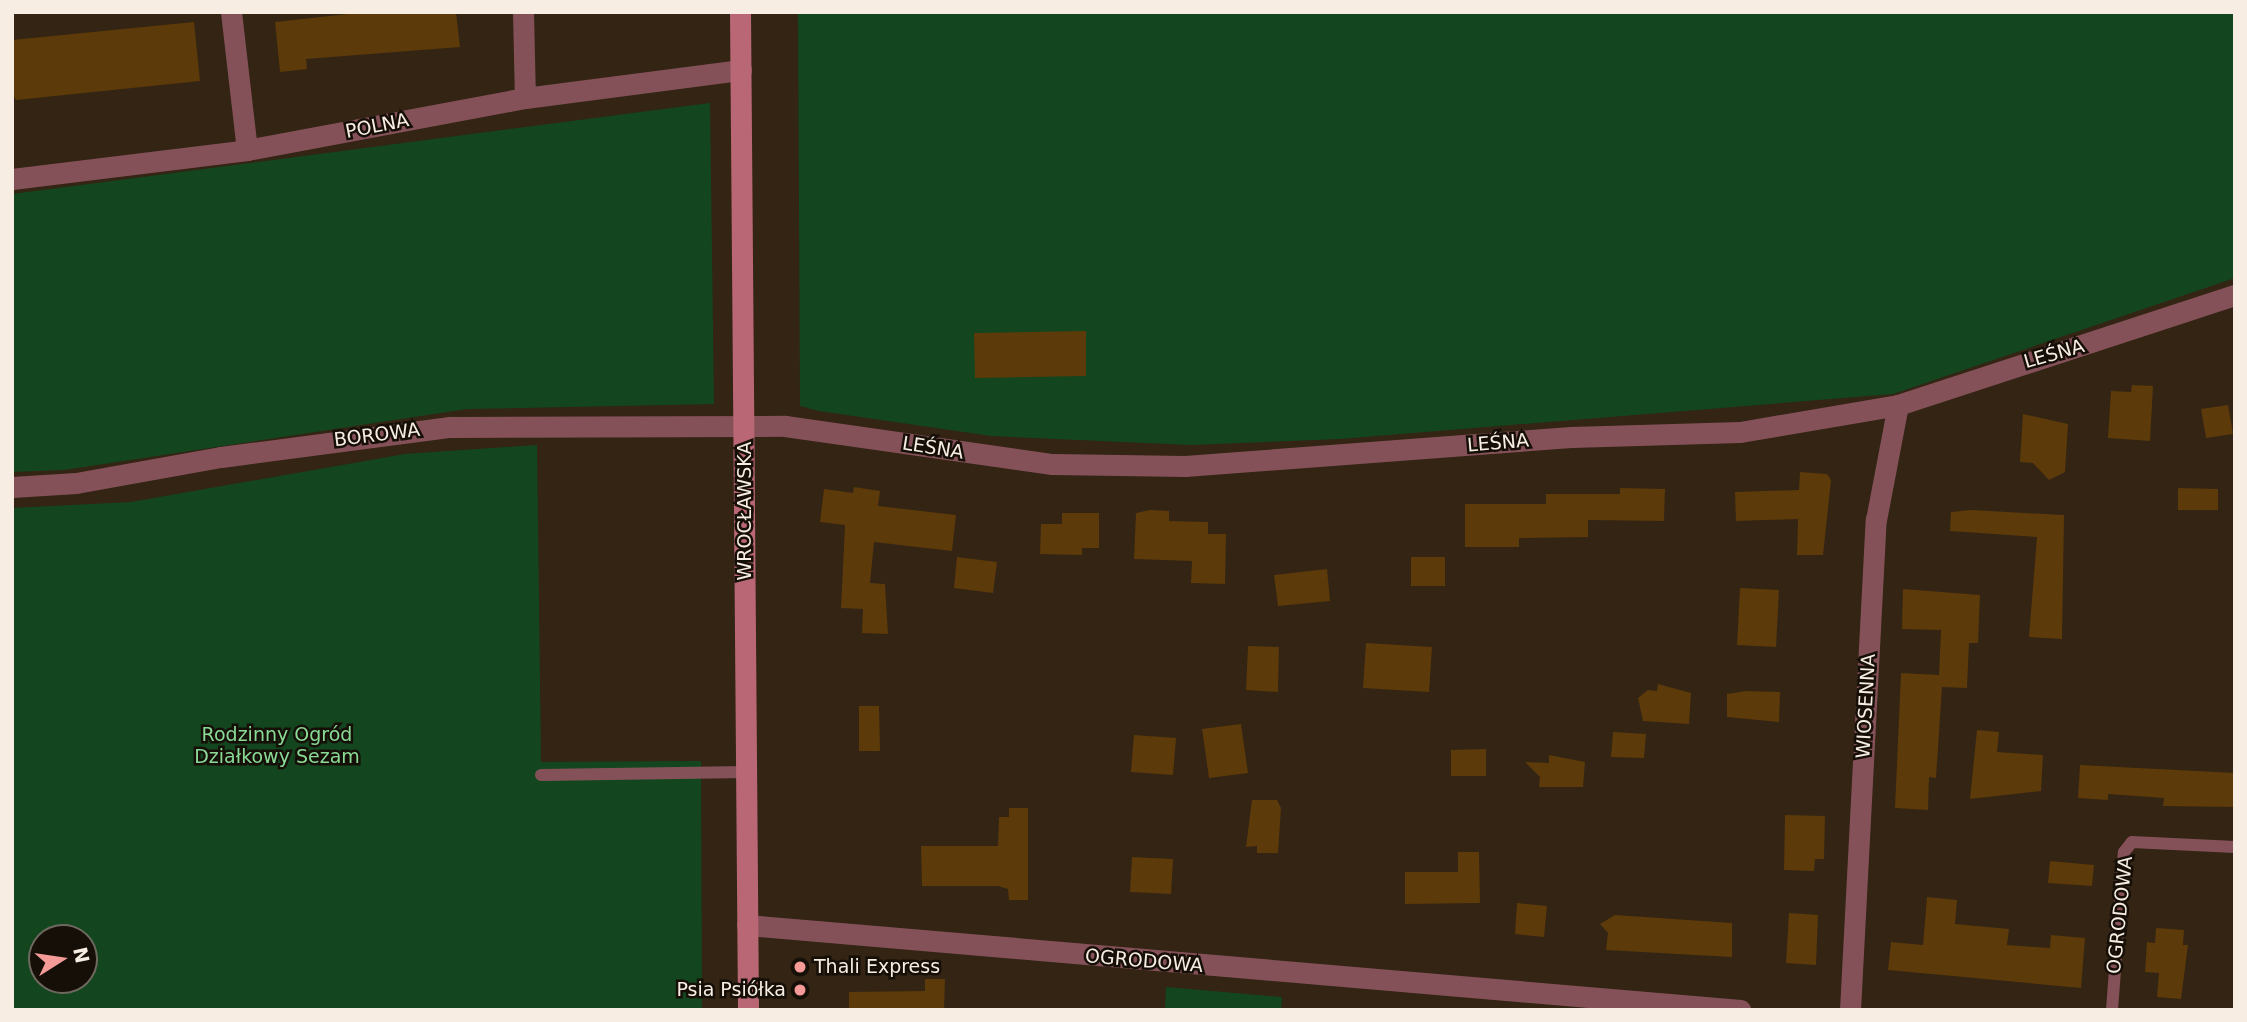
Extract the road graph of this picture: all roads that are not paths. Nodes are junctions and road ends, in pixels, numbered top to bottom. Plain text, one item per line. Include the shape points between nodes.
1 (231, 12) edge
2 (523, 12) edge
3 (740, 12) edge
4 (741, 70) junction
5 (525, 98) junction
6 (247, 150) junction
7 (12, 179) edge
8 (2235, 295) edge
9 (1898, 405) junction
10 (744, 425) junction
11 (12, 487) edge
12 (747, 772) junction
13 (541, 775) dead end
14 (2235, 847) edge
15 (747, 925) junction
16 (1542, 1002) edge
17 (748, 1010) edge
18 (1740, 1010) edge
19 (1850, 1010) edge
20 (2112, 1010) edge

1 - 6 street
2 - 5 street
3 - 4 street, WROCŁAWSKA
4 - 5 street, POLNA
4 - 10 street, WROCŁAWSKA
5 - 6 street, POLNA
6 - 7 street, POLNA
8 - 9 street, LEŚNA
9 - 10 street, LEŚNA via 1808,425 1740,432 1571,437 1185,466 1052,464
9 - 19 street, WIOSENNA via 1877,520
10 - 11 street, BOROWA via 438,428 76,483
10 - 12 street, WROCŁAWSKA
12 - 13 lane
12 - 15 street, WROCŁAWSKA
14 - 20 lane, OGRODOWA via 2132,842 2124,852
15 - 16 street, OGRODOWA
15 - 17 street, WROCŁAWSKA
16 - 18 street, OGRODOWA

